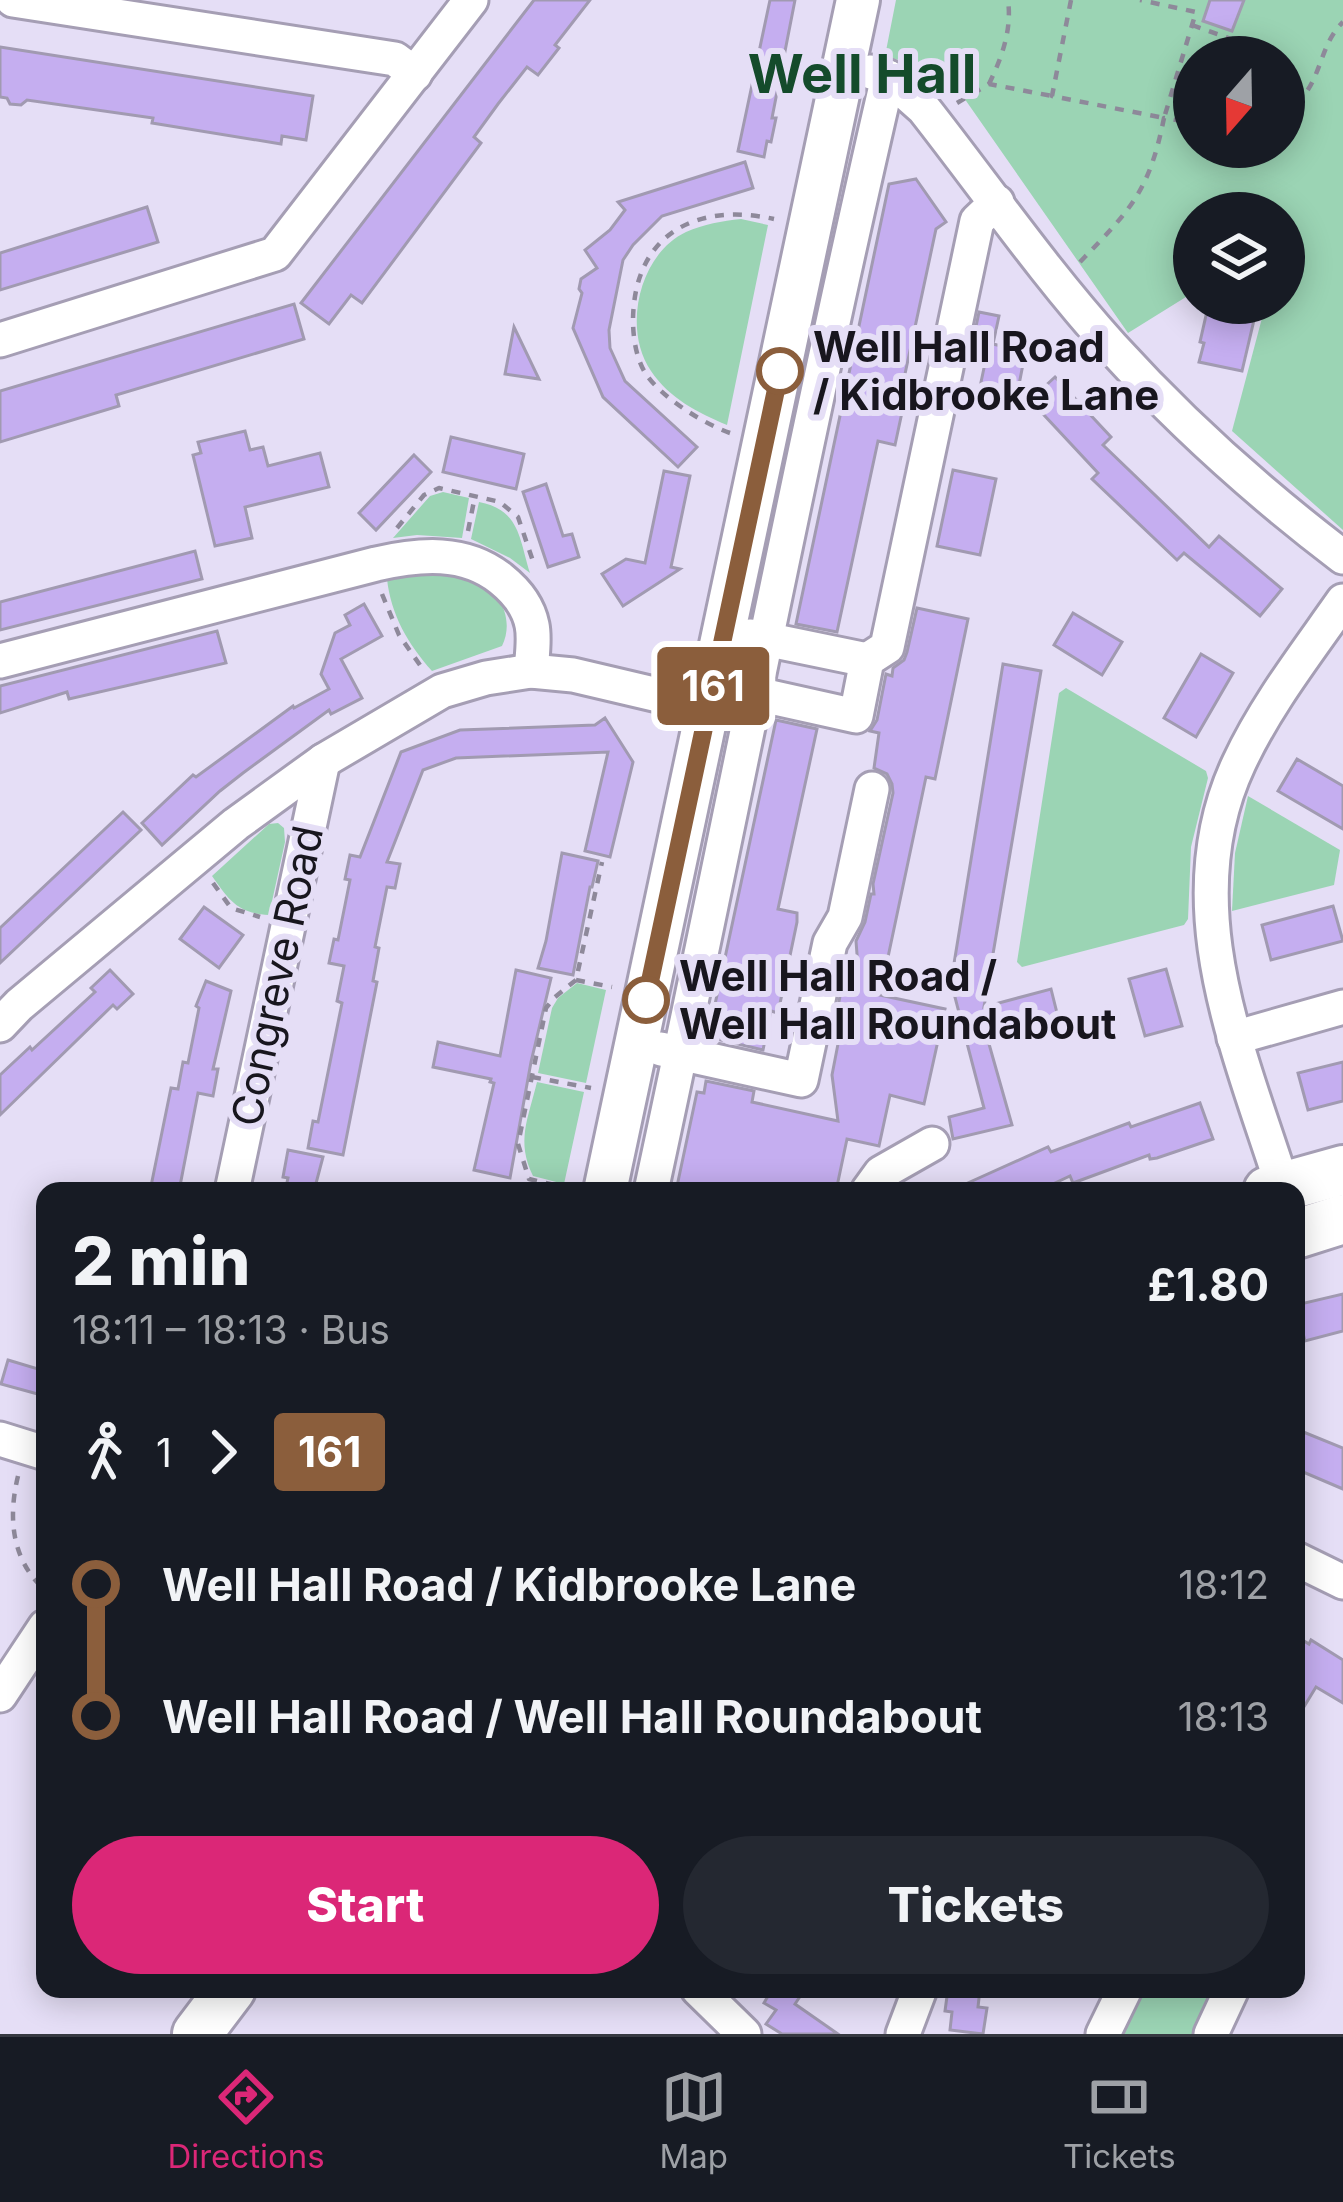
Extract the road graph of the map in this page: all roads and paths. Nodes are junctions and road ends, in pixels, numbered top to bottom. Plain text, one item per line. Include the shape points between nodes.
1 (13, 0) edge
2 (471, 0) edge
3 (858, 0) edge
4 (1008, 0) edge
5 (1071, 0) edge
6 (1140, 0) edge
7 (1343, 22) edge
8 (1192, 25) junction
9 (1189, 36) edge
10 (1223, 36) edge
11 (844, 65) junction
12 (415, 74) junction
13 (888, 77) junction
14 (989, 84) junction
15 (1173, 88) edge
16 (1052, 95) junction
17 (1305, 95) edge
18 (1164, 118) junction
19 (933, 120) junction
20 (1173, 120) edge
21 (997, 202) junction
22 (779, 220) dead end
23 (1058, 281) junction
24 (0, 340) edge
25 (734, 434) dead end
26 (475, 496) junction
27 (774, 497) junction
28 (1343, 557) edge
29 (462, 558) junction
30 (384, 562) junction
31 (514, 589) junction
32 (1343, 601) edge
33 (725, 630) junction
34 (767, 640) junction
35 (868, 660) junction
36 (0, 661) edge
37 (531, 671) junction
38 (442, 691) junction
39 (756, 694) junction
40 (711, 696) junction
41 (323, 761) junction
42 (872, 789) dead end
43 (196, 857) junction
44 (602, 862) dead end
45 (289, 923) junction
46 (576, 980) junction
47 (616, 988) dead end
48 (1343, 1007) edge
49 (0, 1025) edge
50 (1234, 1038) junction
51 (636, 1044) junction
52 (681, 1053) junction
53 (532, 1077) junction
54 (594, 1089) dead end
55 (932, 1144) dead end
56 (1343, 1170) edge
57 (234, 1182) edge
58 (541, 1182) edge
59 (592, 1182) edge
60 (654, 1182) edge
61 (874, 1182) edge
62 (1278, 1182) edge
63 (1305, 1198) edge
64 (1305, 1214) edge
65 (1343, 1219) edge
66 (23, 1446) edge
67 (1305, 1563) edge
68 (36, 1580) edge
69 (1343, 1582) edge
70 (36, 1640) edge
71 (0, 1694) edge
72 (224, 1998) edge
73 (707, 1998) edge
74 (917, 1998) edge
75 (1121, 1998) edge
76 (1228, 1998) edge
77 (197, 2034) edge
78 (744, 2034) edge
79 (903, 2034) edge
80 (1103, 2034) edge
81 (1211, 2034) edge

1 - 12 street via 395,59
2 - 12 street
3 - 11 main road
4 - 14 path via 1009,28
5 - 16 path
6 - 8 path via 1196,12
7 - 17 path
8 - 9 path
8 - 10 path
11 - 13 street
11 - 27 main road
12 - 24 street via 275,254
13 - 19 street
13 - 27 street
14 - 16 path
14 - 19 path
15 - 18 path
16 - 18 path
18 - 20 path
18 - 23 path via 1129,211
19 - 21 street
21 - 23 street
21 - 35 street via 977,221 887,647
22 - 25 path via 742,212 676,228 646,259 633,301 633,338 646,374 695,416
23 - 28 street via 1178,416
26 - 29 path
26 - 30 path via 439,488 424,494 389,537
26 - 31 path via 518,517 537,574
27 - 33 main road
27 - 34 street
29 - 30 street
29 - 31 street
30 - 36 street
30 - 38 path via 385,602 399,634
31 - 37 street via 533,629
32 - 50 street via 1266,710 1219,822 1211,933
33 - 34 street
33 - 40 main road
34 - 35 street
34 - 39 street
35 - 39 street via 856,716
37 - 38 street
37 - 40 street
38 - 41 street
39 - 40 street
39 - 52 street
40 - 51 main road
41 - 43 street
41 - 45 street, Congreve Road
42 - 52 street via 801,1080
43 - 45 path via 231,908
43 - 49 street
44 - 46 path
45 - 57 street, Congreve Road
46 - 47 path
46 - 53 path via 546,1008
48 - 50 street
50 - 62 street
51 - 52 street
51 - 59 main road
52 - 60 street
53 - 54 path
53 - 58 path via 518,1144 529,1180
55 - 61 street
56 - 63 highway
64 - 65 highway
66 - 68 path via 12,1526
67 - 69 street
70 - 71 street
72 - 77 highway
73 - 78 street
74 - 79 street
75 - 80 street
76 - 81 street

